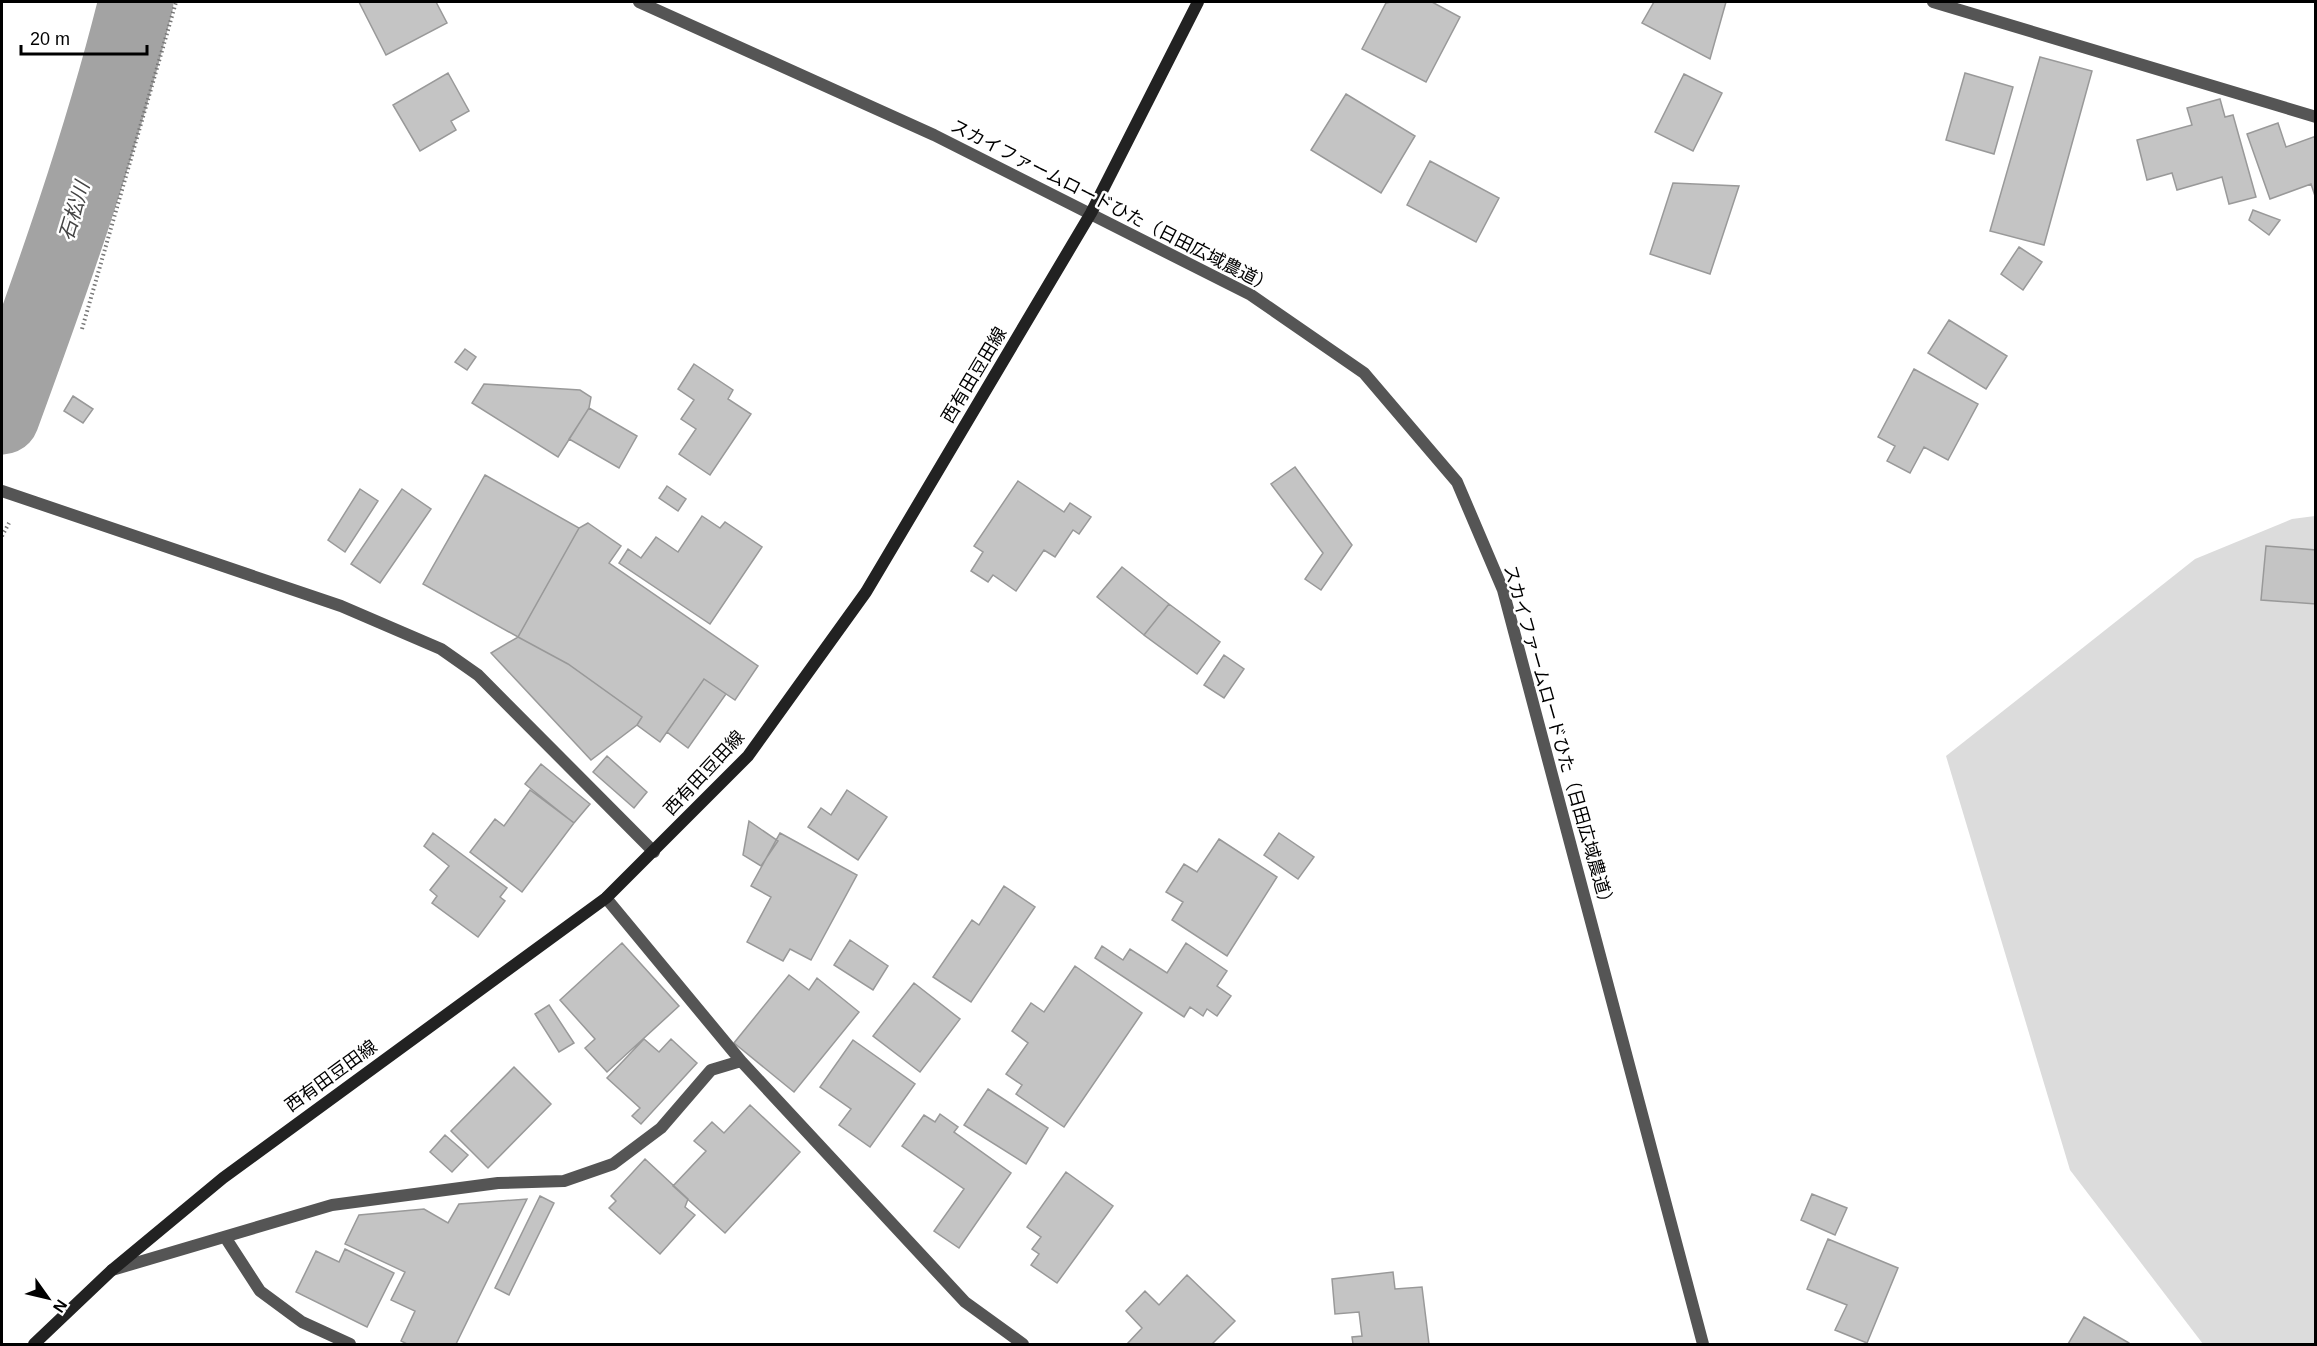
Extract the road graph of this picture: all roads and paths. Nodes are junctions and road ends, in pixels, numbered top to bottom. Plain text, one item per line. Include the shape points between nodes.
1 (176, 2) edge
2 (639, 2) edge
3 (1197, 2) edge
4 (1933, 2) edge
5 (2316, 117) edge
6 (1091, 213) junction
7 (82, 329) dead end
8 (2, 491) edge
9 (654, 852) junction
10 (606, 898) junction
11 (741, 1061) junction
12 (225, 1237) junction
13 (112, 1270) junction
14 (34, 1344) edge
15 (350, 1344) edge
16 (1023, 1344) edge
17 (1703, 1344) edge

1 - 7 path
2 - 6 street, スカイファームロードひた（日田広域農道） via 934,135
3 - 6 main road, 西有田豆田線
4 - 5 street
6 - 9 main road, 西有田豆田線 via 866,592 748,756
6 - 17 street, スカイファームロードひた（日田広域農道） via 1251,295 1364,373 1457,482 1503,590
8 - 9 street via 341,606 441,648 478,675
9 - 10 main road, 西有田豆田線
10 - 11 street
10 - 13 main road, 西有田豆田線 via 223,1178
11 - 12 street via 711,1070 661,1128 613,1164 564,1181 498,1183 332,1205
11 - 16 street via 965,1302
12 - 13 street
12 - 15 street via 260,1291 302,1322
13 - 14 main road, 西有田豆田線

